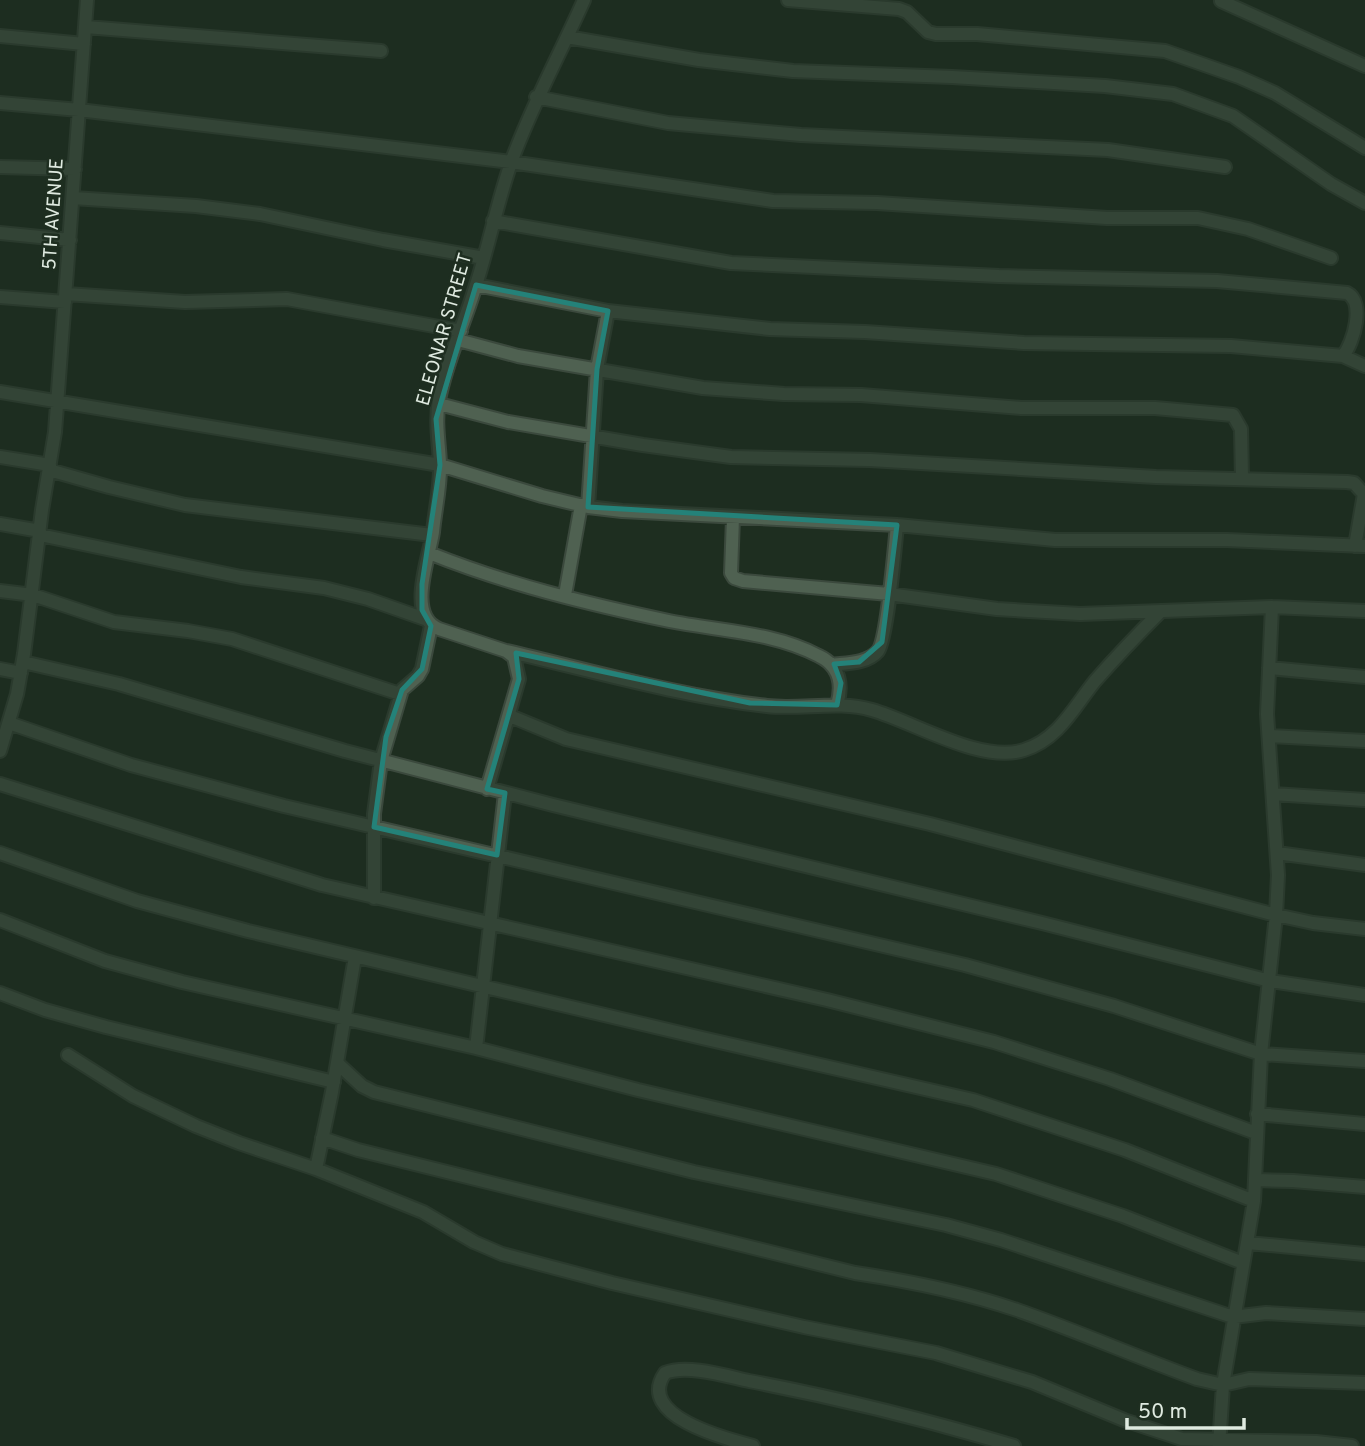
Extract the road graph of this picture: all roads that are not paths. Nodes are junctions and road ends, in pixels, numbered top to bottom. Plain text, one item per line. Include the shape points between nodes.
1 (88, 0) edge
2 (584, 0) edge
3 (788, 0) edge
4 (1221, 1) edge
5 (86, 27) junction
6 (0, 36) edge
7 (567, 37) junction
8 (84, 44) junction
9 (382, 51) dead end
10 (1365, 66) edge
11 (536, 97) junction
12 (0, 103) edge
13 (79, 110) junction
14 (1365, 148) edge
15 (511, 162) junction
16 (0, 167) edge
17 (1225, 167) dead end
18 (75, 169) junction
19 (73, 198) junction
20 (1365, 203) edge
21 (494, 221) junction
22 (0, 233) edge
23 (70, 240) junction
24 (484, 258) junction
25 (1331, 258) dead end
26 (476, 285) junction
27 (0, 296) edge
28 (65, 298) junction
29 (608, 311) junction
30 (460, 336) junction
31 (1343, 356) junction
32 (1365, 366) edge
33 (597, 369) junction
34 (0, 392) edge
35 (58, 401) junction
36 (439, 404) junction
37 (591, 436) junction
38 (0, 457) edge
39 (440, 465) junction
40 (49, 468) junction
41 (1242, 478) junction
42 (585, 506) junction
43 (733, 518) junction
44 (0, 524) edge
45 (897, 525) junction
46 (40, 533) junction
47 (432, 535) junction
48 (1360, 546) edge
49 (429, 553) junction
50 (0, 591) edge
51 (889, 594) junction
52 (33, 595) junction
53 (565, 595) junction
54 (1272, 607) junction
55 (1161, 611) junction
56 (1365, 611) edge
57 (428, 622) junction
58 (506, 651) junction
59 (831, 664) junction
60 (22, 668) junction
61 (1269, 668) junction
62 (0, 669) edge
63 (1365, 677) edge
64 (400, 695) junction
65 (837, 705) junction
66 (510, 716) junction
67 (9, 723) junction
68 (1269, 736) junction
69 (1365, 741) edge
70 (0, 751) edge
71 (381, 761) junction
72 (0, 784) edge
73 (487, 789) junction
74 (505, 793) junction
75 (1273, 794) junction
76 (1365, 800) edge
77 (374, 827) junction
78 (0, 853) edge
79 (1277, 853) junction
80 (497, 855) junction
81 (1365, 865) edge
82 (374, 898) junction
83 (1276, 915) junction
84 (0, 920) edge
85 (489, 923) junction
86 (1365, 929) edge
87 (355, 957) junction
88 (1270, 981) junction
89 (482, 986) junction
90 (0, 993) edge
91 (1365, 995) edge
92 (345, 1019) junction
93 (476, 1048) junction
94 (1261, 1054) junction
95 (68, 1055) dead end
96 (1365, 1061) edge
97 (337, 1063) junction
98 (334, 1082) junction
99 (1257, 1114) junction
100 (1365, 1124) edge
101 (1256, 1133) junction
102 (322, 1138) junction
103 (316, 1169) junction
104 (1256, 1180) junction
105 (1365, 1187) edge
106 (1254, 1200) junction
107 (1248, 1242) junction
108 (1365, 1254) edge
109 (1243, 1263) junction
110 (1233, 1317) junction
111 (1365, 1319) edge
112 (1365, 1383) edge
113 (1223, 1385) junction
114 (1219, 1442) edge
115 (753, 1446) edge
116 (1014, 1446) edge
117 (1352, 1446) edge

1 - 5 street, 5TH AVENUE
2 - 7 street, ELEONAR STREET
3 - 14 street via 900,9 936,34 1165,51 1275,93
4 - 10 street
5 - 8 street, 5TH AVENUE
5 - 9 street
6 - 8 street
7 - 11 street, ELEONAR STREET
7 - 20 street via 793,71 952,76 1173,93 1233,117
8 - 13 street, 5TH AVENUE
11 - 15 street, ELEONAR STREET
11 - 17 street via 668,123 802,135 1108,149
12 - 13 street
13 - 15 street
13 - 18 street, 5TH AVENUE
15 - 21 street, ELEONAR STREET
15 - 25 street via 773,201 1107,218 1198,218 1248,229
16 - 18 street
18 - 19 street, 5TH AVENUE
19 - 23 street, 5TH AVENUE
19 - 24 street via 260,214
21 - 24 street, ELEONAR STREET
21 - 31 street via 730,263 1217,281 1347,293 1357,302 1357,330
22 - 23 street
23 - 28 street, 5TH AVENUE
24 - 26 street, ELEONAR STREET
26 - 29 street
26 - 30 street, ELEONAR STREET
27 - 28 street
28 - 30 street via 287,299
28 - 35 street, 5TH AVENUE
29 - 31 street via 770,329 1024,343 1214,345
29 - 33 street
30 - 33 street via 518,356
30 - 36 street, ELEONAR STREET
31 - 32 street
33 - 37 street
33 - 41 street via 734,391 1233,415 1241,429
34 - 35 street
35 - 39 street
35 - 40 street, 5TH AVENUE
36 - 37 street
36 - 39 street, ELEONAR STREET
37 - 41 street via 731,457
37 - 42 street
38 - 40 street
39 - 42 street
39 - 47 street, ELEONAR STREET
40 - 46 street, 5TH AVENUE
40 - 47 street via 109,488 185,505
41 - 48 street via 1354,483 1364,494
42 - 43 street
42 - 53 street
43 - 45 street
43 - 51 street via 731,573 738,580
44 - 46 street
45 - 48 street via 1055,540
45 - 51 street
46 - 52 street, 5TH AVENUE
46 - 57 street via 241,577 324,587
47 - 49 street, ELEONAR STREET
49 - 53 street via 488,575
49 - 57 street, ELEONAR STREET via 422,593
50 - 52 street
51 - 55 street via 997,609 1080,614
51 - 59 street via 878,651 859,662
52 - 60 street, 5TH AVENUE
52 - 64 street via 114,622 188,631 259,647
53 - 59 street via 660,619 771,639
54 - 55 street
54 - 56 street
54 - 61 street
55 - 65 street via 1094,683 1069,718 1052,735 1021,751 962,745 871,709
57 - 58 street
57 - 64 street, ELEONAR STREET via 422,669
58 - 65 street via 750,704
58 - 66 street via 514,657 519,679
59 - 65 street via 841,683
60 - 62 street
60 - 67 street, 5TH AVENUE
60 - 71 street via 119,684
61 - 63 street
61 - 68 street
64 - 71 street
66 - 73 street
66 - 83 street via 593,746 813,794
67 - 70 street, 5TH AVENUE
67 - 77 street via 144,768
68 - 69 street
68 - 75 street
71 - 73 street
71 - 77 street
72 - 82 street
73 - 74 street
74 - 80 street
74 - 88 street
75 - 76 street
75 - 79 street
77 - 80 street
77 - 82 street
78 - 87 street via 137,901
79 - 81 street
79 - 83 street
80 - 85 street
80 - 94 street via 965,965 1114,1006
82 - 85 street
83 - 86 street
83 - 88 street
84 - 92 street via 115,964
85 - 89 street
85 - 101 street via 994,1042
87 - 89 street
87 - 92 street
88 - 91 street
88 - 94 street
89 - 93 street
89 - 106 street via 973,1100 1125,1150
90 - 98 street via 106,1027
92 - 93 street
92 - 97 street
93 - 109 street via 996,1174 1123,1216
94 - 96 street
94 - 99 street
95 - 103 street via 133,1096 196,1126
97 - 98 street
97 - 110 street via 362,1086 382,1094 694,1171 946,1225
98 - 102 street
99 - 100 street
99 - 101 street
101 - 104 street
102 - 103 street
102 - 113 street via 843,1270 964,1294
103 - 114 street via 423,1212 474,1242 516,1258 804,1327 936,1353 1032,1382 1182,1439
104 - 105 street
104 - 106 street
106 - 107 street
107 - 108 street
107 - 109 street
109 - 110 street
110 - 111 street via 1266,1313
110 - 113 street
112 - 113 street via 1249,1379
113 - 114 street
114 - 117 street
115 - 116 street via 697,1429 676,1416 661,1398 665,1373 684,1369 774,1386

